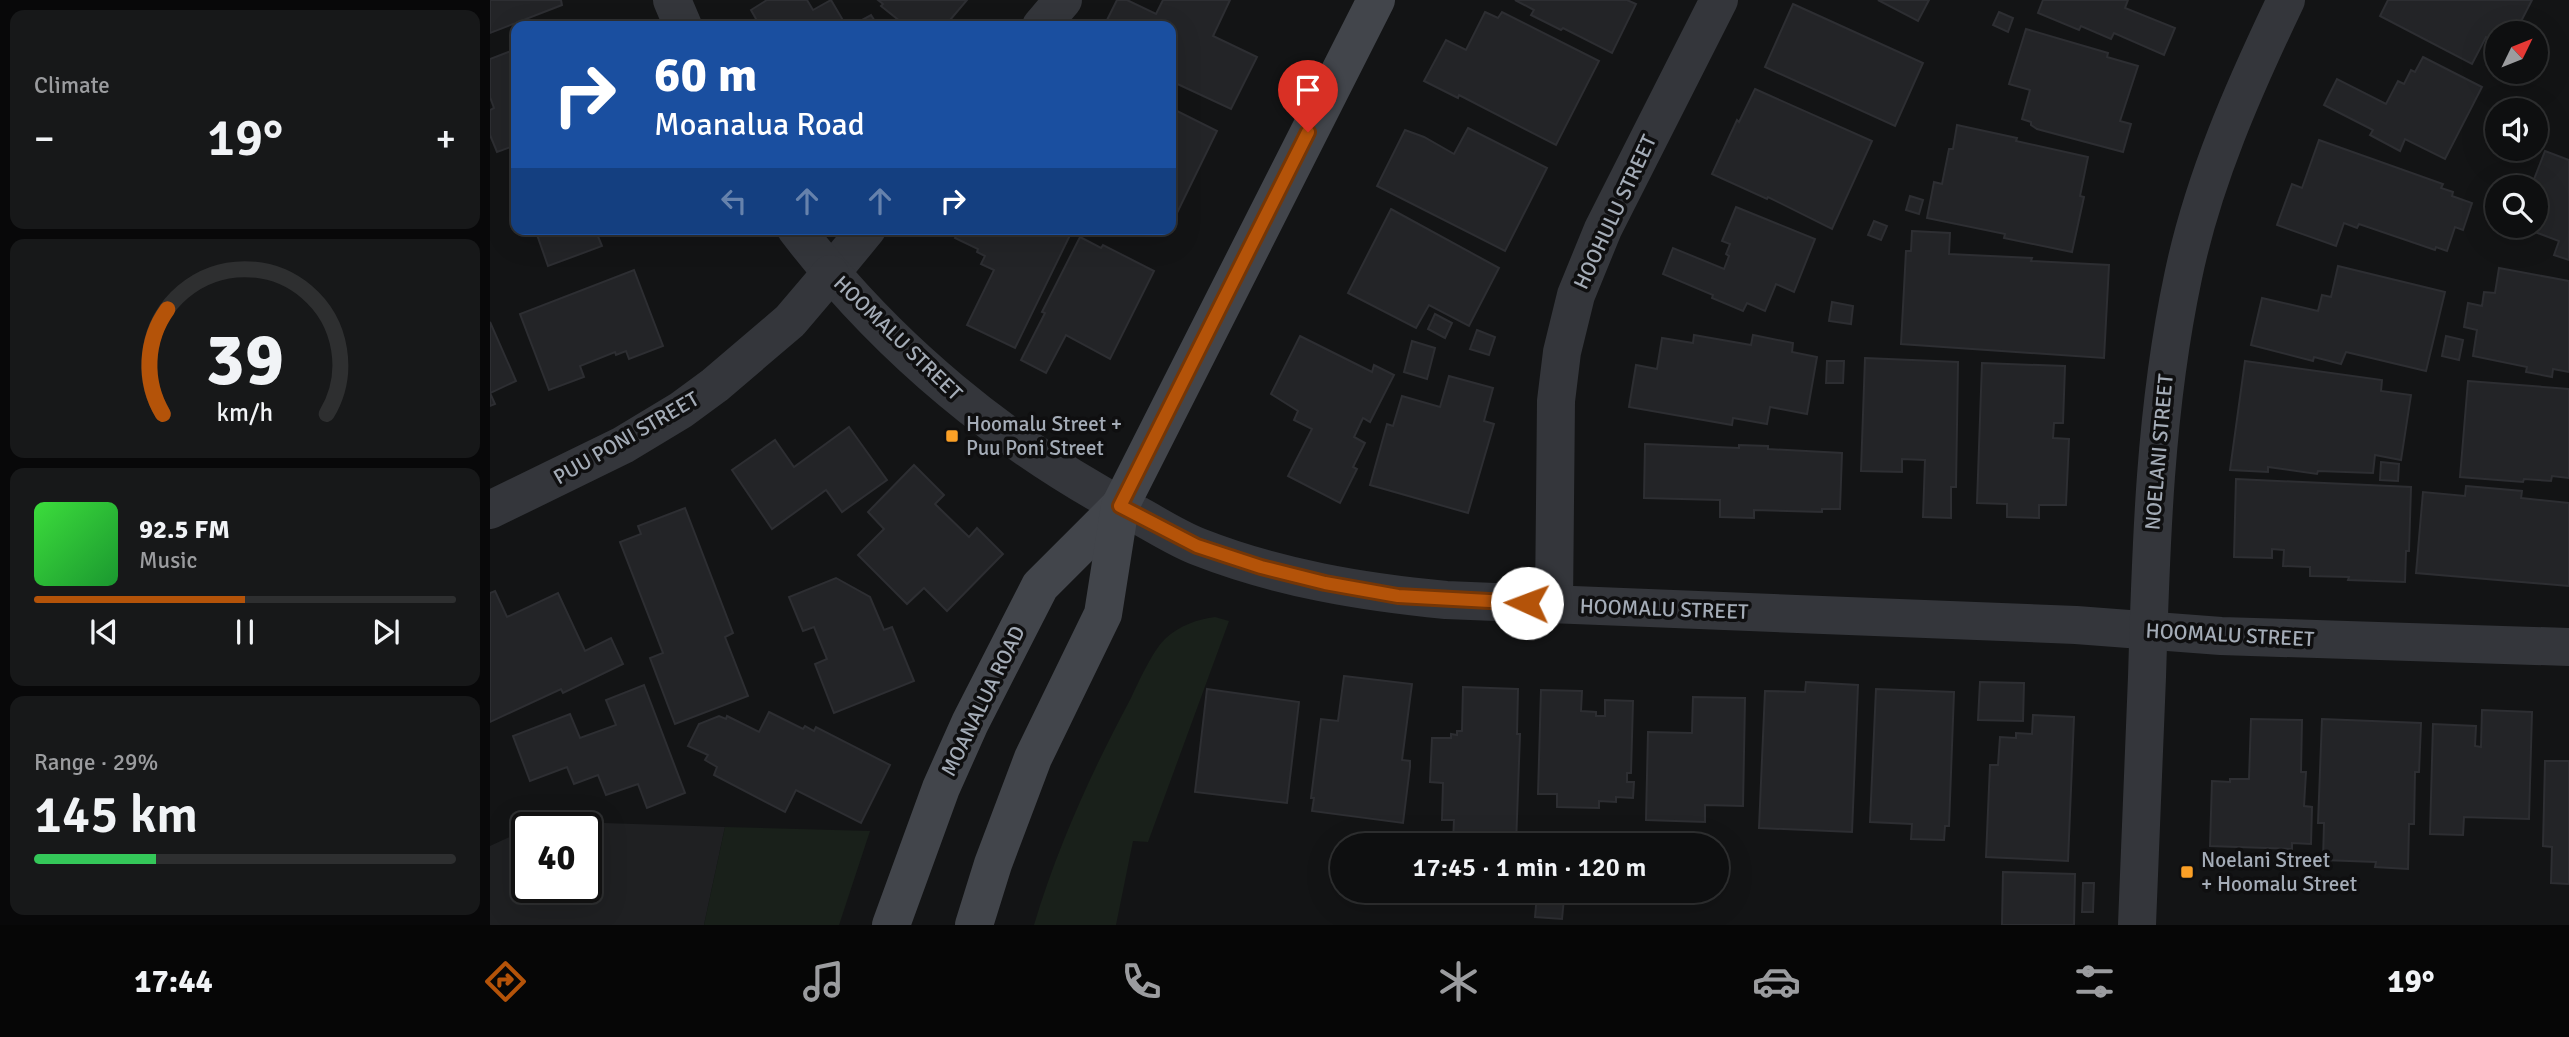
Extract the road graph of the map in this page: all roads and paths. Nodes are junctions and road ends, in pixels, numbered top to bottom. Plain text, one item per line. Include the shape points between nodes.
1 (673, 0) edge
2 (1063, 0) edge
3 (1376, 0) edge
4 (1719, 0) edge
5 (2286, 0) edge
6 (681, 21) edge
7 (1045, 21) edge
8 (801, 235) edge
9 (862, 235) edge
10 (830, 274) junction
11 (1120, 506) junction
12 (490, 510) edge
13 (1554, 604) junction
14 (2148, 631) junction
15 (2569, 647) edge
16 (891, 925) edge
17 (974, 925) edge
18 (2137, 925) edge

1 - 6 street
2 - 7 street
3 - 11 main road, MOANALUA ROAD
4 - 13 street, HOOHULU STREET via 1603,229 1576,295 1556,401
5 - 14 street, NOELANI STREET via 2227,133 2183,275 2160,416
8 - 10 street, HOOMALU STREET
9 - 10 street, PUU PONI STREET
10 - 11 street, HOOMALU STREET via 889,336 956,395 1044,462
10 - 12 street, PUU PONI STREET via 790,321 681,410 623,445
11 - 13 street, HOOMALU STREET via 1197,546 1325,583 1434,599
11 - 16 main road, MOANALUA ROAD via 1040,586 941,788
11 - 17 main road, MOANALUA ROAD via 1103,614 1033,758
13 - 14 street, HOOMALU STREET
14 - 15 street, HOOMALU STREET
14 - 18 street, NOELANI STREET

